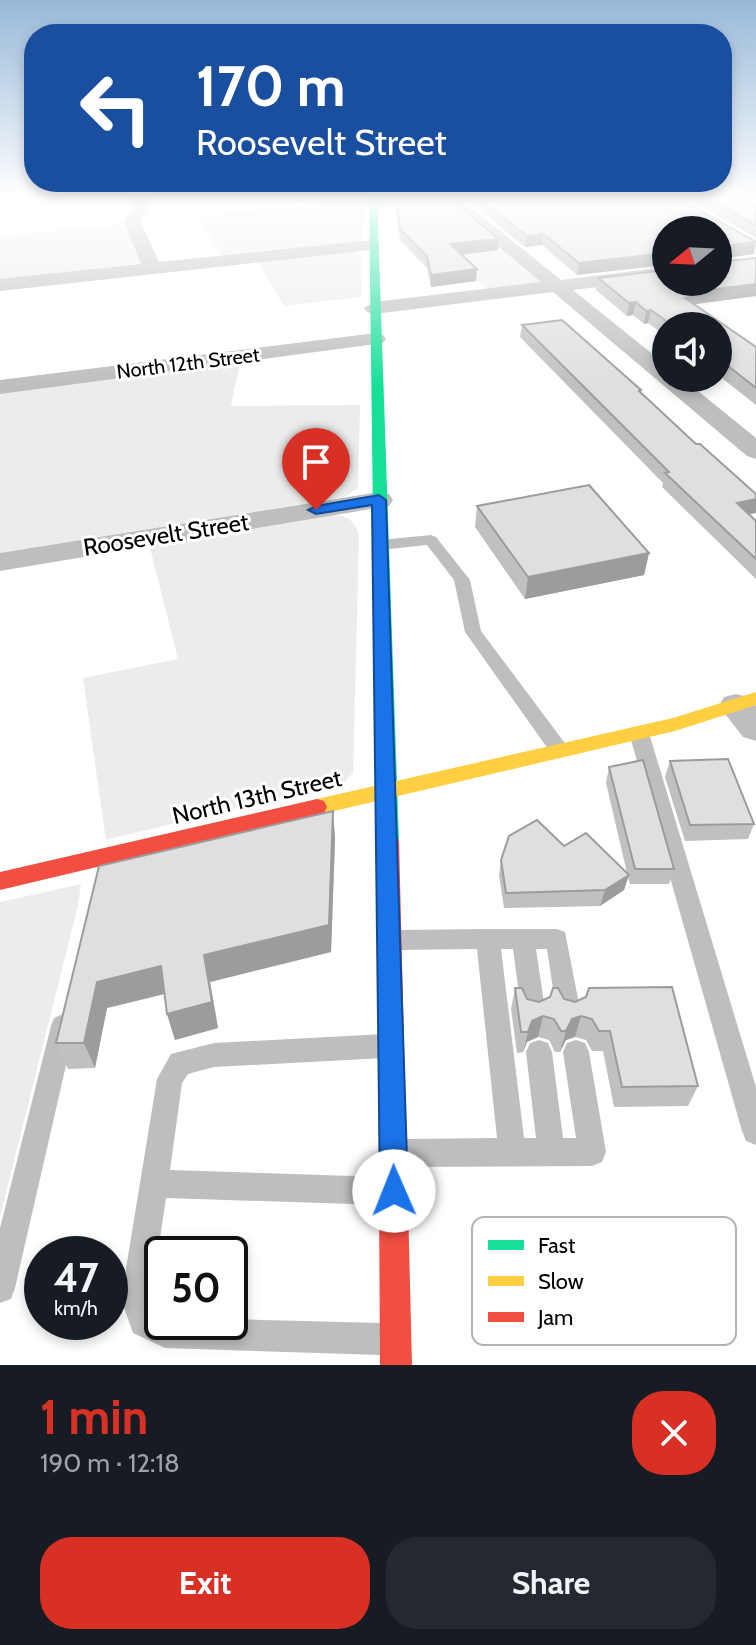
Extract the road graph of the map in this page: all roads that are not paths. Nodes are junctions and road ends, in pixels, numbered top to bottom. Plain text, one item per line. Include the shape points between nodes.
1 (148, 259) edge
2 (241, 259) edge
3 (372, 259) edge
4 (524, 259) edge
5 (152, 268) junction
6 (652, 275) edge
7 (0, 285) edge
8 (557, 286) junction
9 (374, 308) junction
10 (376, 339) junction
11 (652, 365) edge
12 (0, 387) edge
13 (685, 392) edge
14 (756, 451) edge
15 (379, 500) junction
16 (380, 545) junction
17 (0, 562) edge
18 (749, 711) edge
19 (639, 733) junction
20 (560, 751) junction
21 (387, 792) junction
22 (0, 881) edge
23 (488, 939) junction
24 (523, 939) junction
25 (389, 940) junction
26 (67, 1008) edge
27 (533, 1009) edge
28 (568, 1009) edge
29 (391, 1045) junction
30 (539, 1052) dead end
31 (576, 1052) dead end
32 (756, 1131) edge
33 (512, 1152) junction
34 (551, 1152) junction
35 (393, 1153) junction
36 (154, 1184) junction
37 (394, 1191) junction
38 (0, 1288) edge
39 (396, 1352) edge

1 - 5 street
2 - 5 street
3 - 9 main road
4 - 8 street
5 - 7 street
6 - 8 street
8 - 9 street
8 - 11 street
9 - 10 main road
10 - 12 street, North 12th Street
10 - 15 main road
13 - 14 street
15 - 16 main road
15 - 17 street, Roosevelt Street
16 - 20 lane via 431,540 462,580 473,632
16 - 21 main road
18 - 19 main road, North 13th Street
19 - 20 main road, North 13th Street
19 - 32 lane
20 - 21 main road, North 13th Street
21 - 22 main road, North 13th Street via 95,870
21 - 25 main road
23 - 24 lane
23 - 25 lane
23 - 33 lane
24 - 27 lane
24 - 28 lane via 557,939
25 - 29 main road
26 - 38 lane
29 - 35 main road
29 - 36 lane via 214,1055 180,1063 170,1079
30 - 34 lane
31 - 34 lane via 592,1152
33 - 34 lane
33 - 35 lane
35 - 37 main road
36 - 37 lane
36 - 39 lane via 136,1299 144,1322 165,1332
37 - 39 main road

